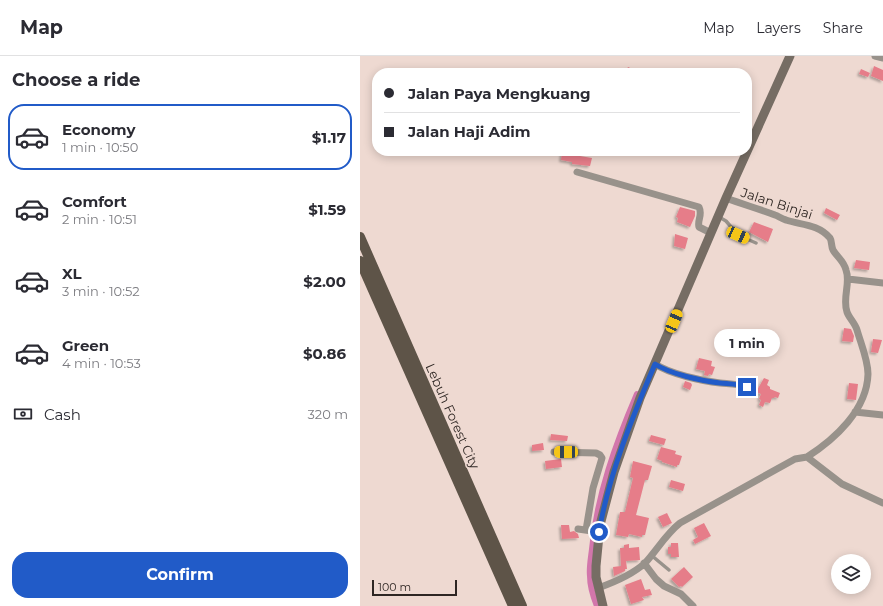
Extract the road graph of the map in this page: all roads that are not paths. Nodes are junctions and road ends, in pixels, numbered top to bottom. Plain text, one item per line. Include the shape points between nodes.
1 (790, 56) edge
2 (875, 56) edge
3 (883, 58) edge
4 (752, 140) edge
5 (745, 156) edge
6 (577, 172) dead end
7 (726, 198) junction
8 (718, 216) junction
9 (711, 233) junction
10 (360, 237) edge
11 (756, 243) dead end
12 (360, 261) edge
13 (848, 279) junction
14 (883, 283) edge
15 (655, 364) junction
16 (747, 387) dead end
17 (855, 412) junction
18 (883, 415) edge
19 (554, 452) dead end
20 (807, 457) junction
21 (883, 503) edge
22 (578, 530) dead end
23 (586, 530) junction
24 (599, 532) junction
25 (651, 555) junction
26 (644, 563) junction
27 (669, 570) dead end
28 (598, 588) junction
29 (513, 606) edge
30 (522, 606) edge
31 (603, 606) edge
32 (692, 606) edge

1 - 4 street
2 - 3 street
5 - 7 street
6 - 9 street via 700,207 702,211 699,225
7 - 8 street
7 - 13 street, Jalan Binjai via 786,220 810,225 822,232 831,239 832,249 844,262
8 - 9 street
8 - 11 lane via 738,235
9 - 15 street
10 - 30 main road, Lebuh Forest City
12 - 29 main road, Lebuh Forest City
13 - 14 street
13 - 17 street, Jalan Binjai via 847,312 856,327 868,373 862,400
15 - 16 street via 663,370
15 - 24 street via 614,472
17 - 18 street
17 - 20 street, Jalan Binjai via 831,439
19 - 23 street via 596,453 602,458 593,488
20 - 21 street via 842,484
20 - 25 street via 785,463 680,523
22 - 23 street
23 - 24 street
24 - 28 street via 596,566
25 - 26 street
25 - 27 lane
26 - 28 street via 620,580
26 - 32 street via 656,579 681,594
28 - 31 street

